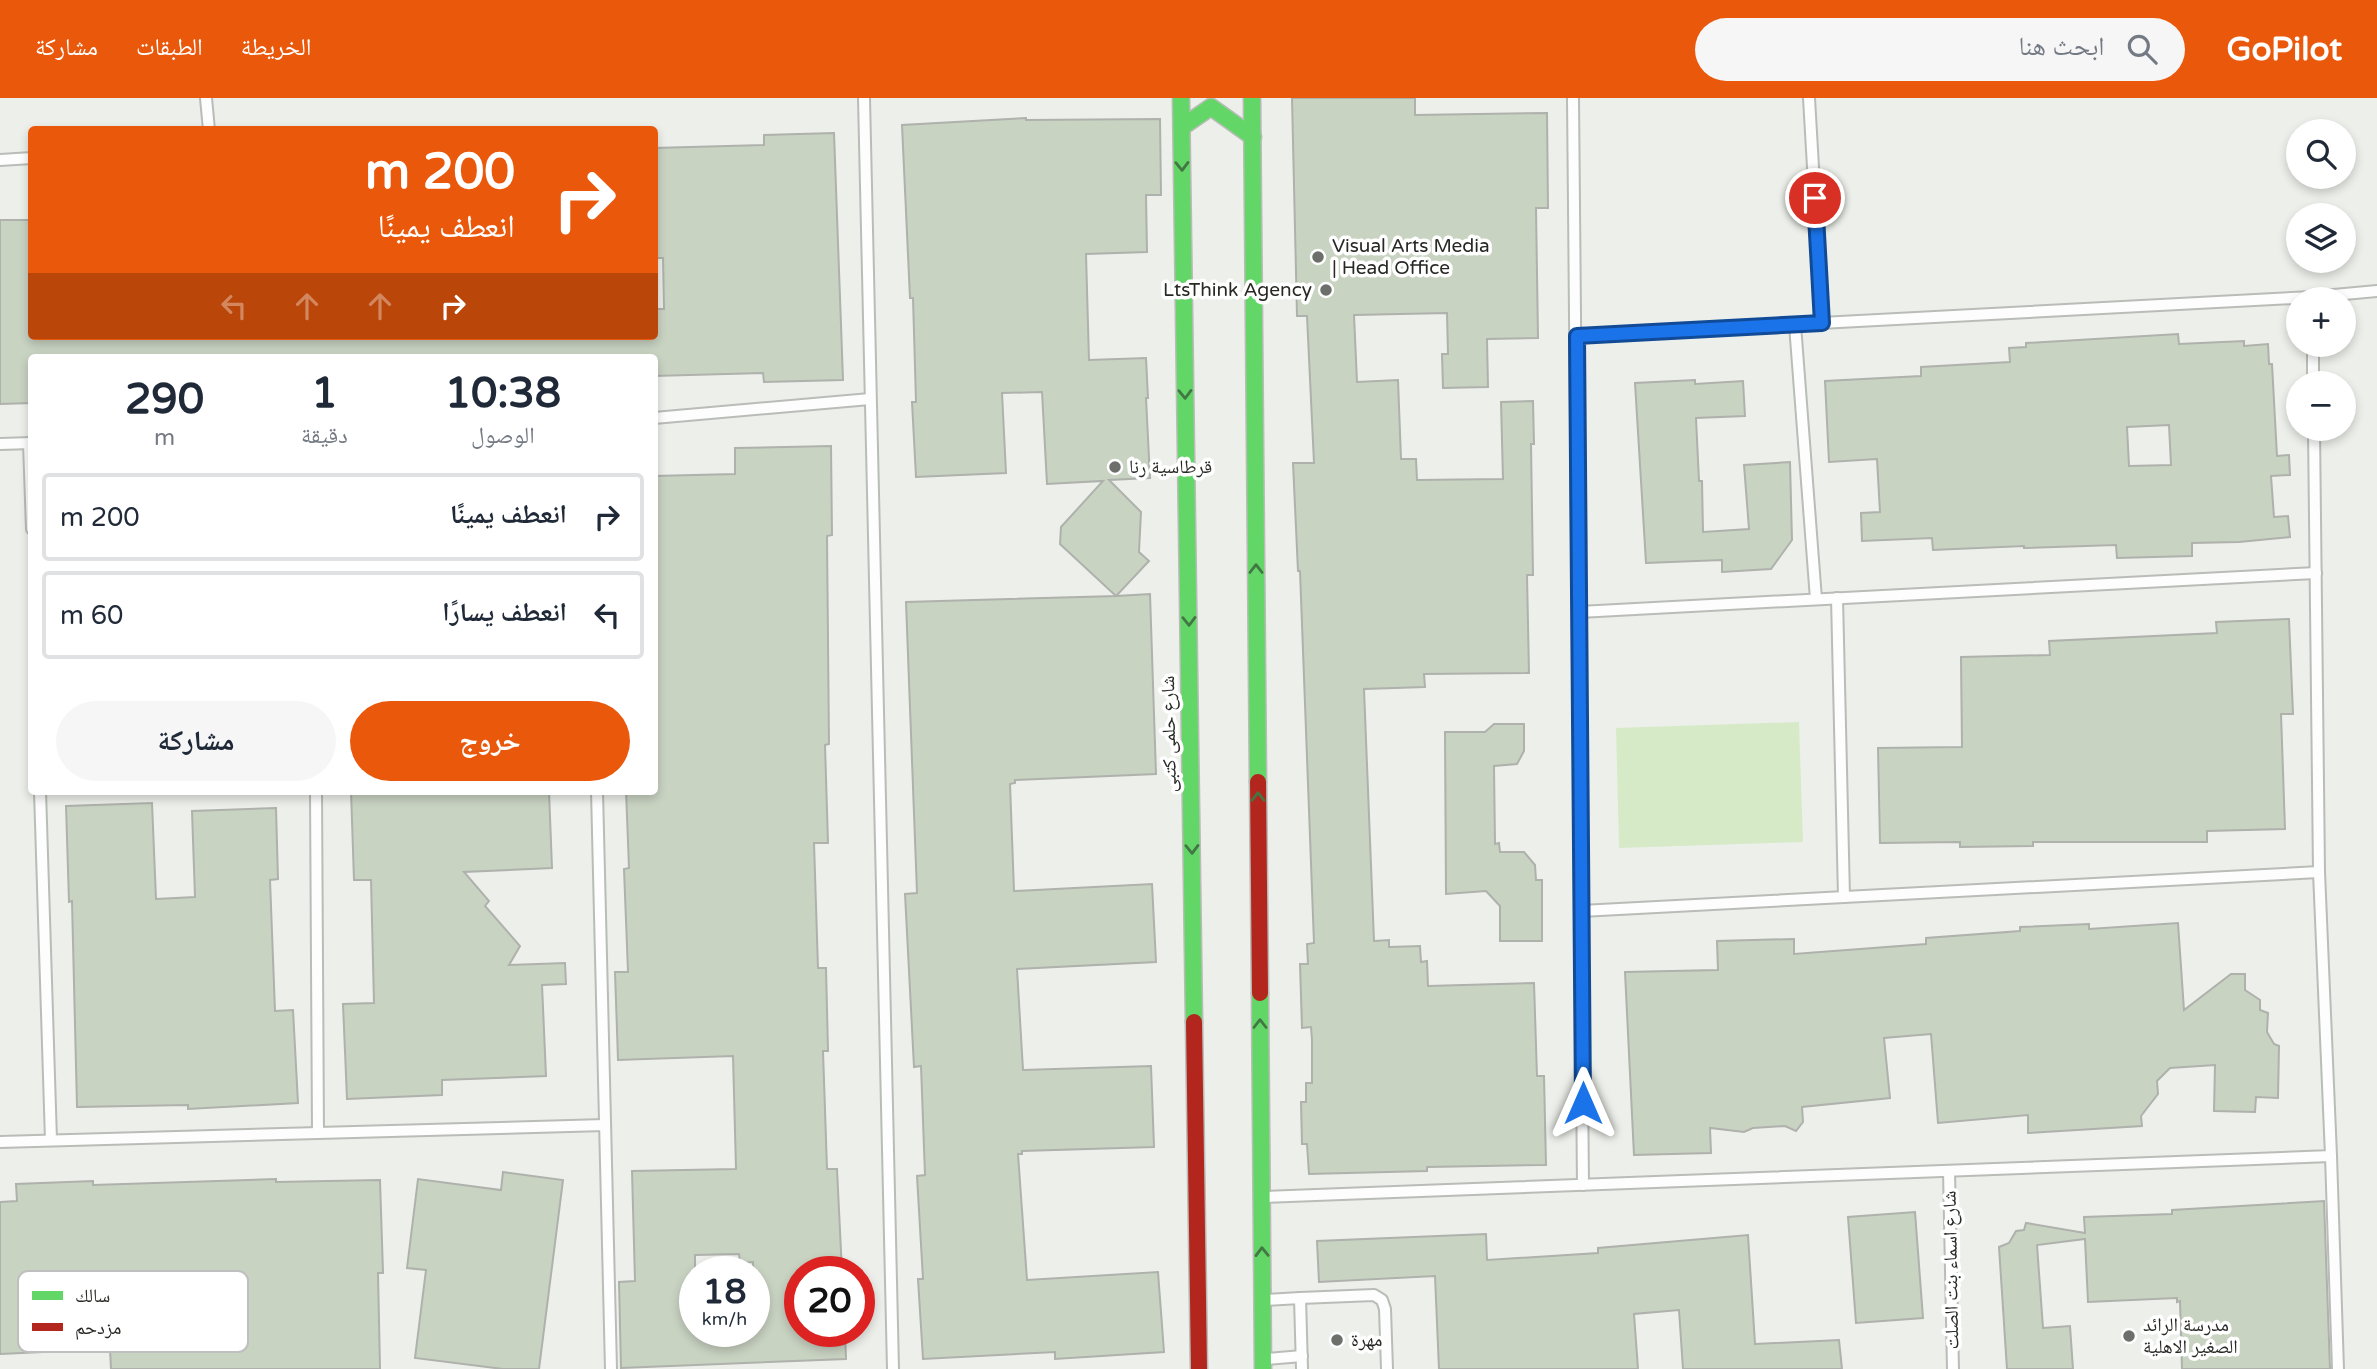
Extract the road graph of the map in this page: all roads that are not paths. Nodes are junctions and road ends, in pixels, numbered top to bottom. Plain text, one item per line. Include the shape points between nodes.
1 (206, 98) edge
2 (864, 98) edge
3 (1181, 98) edge
4 (1252, 98) edge
5 (1573, 98) edge
6 (1809, 98) edge
7 (208, 126) edge
8 (1182, 127) junction
9 (1253, 137) junction
10 (28, 158) edge
11 (0, 160) edge
12 (2377, 291) edge
13 (2356, 293) edge
14 (2286, 299) edge
15 (1822, 323) junction
16 (1795, 325) junction
17 (1577, 336) junction
18 (870, 399) junction
19 (658, 418) edge
20 (2314, 441) edge
21 (28, 443) edge
22 (0, 444) edge
23 (2316, 573) junction
24 (1837, 598) junction
25 (1815, 599) junction
26 (1579, 612) junction
27 (40, 795) edge
28 (316, 795) edge
29 (597, 795) edge
30 (2319, 872) junction
31 (1844, 897) junction
32 (1581, 911) junction
33 (605, 1125) junction
34 (318, 1133) junction
35 (51, 1140) junction
36 (0, 1142) edge
37 (2331, 1156) junction
38 (1949, 1171) junction
39 (1583, 1185) junction
40 (1262, 1198) junction
41 (1300, 1298) junction
42 (1263, 1300) junction
43 (1302, 1356) junction
44 (1263, 1364) edge
45 (611, 1369) edge
46 (893, 1369) edge
47 (1199, 1369) edge
48 (1303, 1369) edge
49 (1387, 1369) edge
50 (1953, 1369) edge
51 (2338, 1369) edge

1 - 7 lane
2 - 18 lane
3 - 8 street, شارع حلمى كتبى
4 - 9 street
5 - 17 lane
6 - 15 lane
8 - 9 street via 1210,107
8 -> 47 street, شارع حلمى كتبى
40 -> 9 street
10 - 11 lane
12 - 13 lane
14 - 15 lane
15 - 16 lane
16 - 17 lane
16 - 25 lane
17 - 26 lane
18 - 19 lane
18 - 46 lane
20 - 23 lane
21 - 22 lane
23 - 24 lane
23 - 30 lane
24 - 25 lane
24 - 31 lane
25 - 26 lane
26 - 32 lane
27 - 35 lane
28 - 34 lane
29 - 33 lane
30 - 31 lane
30 - 37 lane
31 - 32 lane
32 - 39 lane
33 - 34 lane
33 - 45 lane
34 - 35 lane
35 - 36 lane
37 - 38 lane
37 - 51 lane
38 - 39 lane
38 - 50 lane, شارع اسماء بنت الصلت
39 - 40 lane
42 -> 40 street
41 - 42 lane
41 - 43 lane
41 - 49 lane via 1374,1295 1382,1300
42 - 44 street
43 - 44 lane
43 - 48 lane

